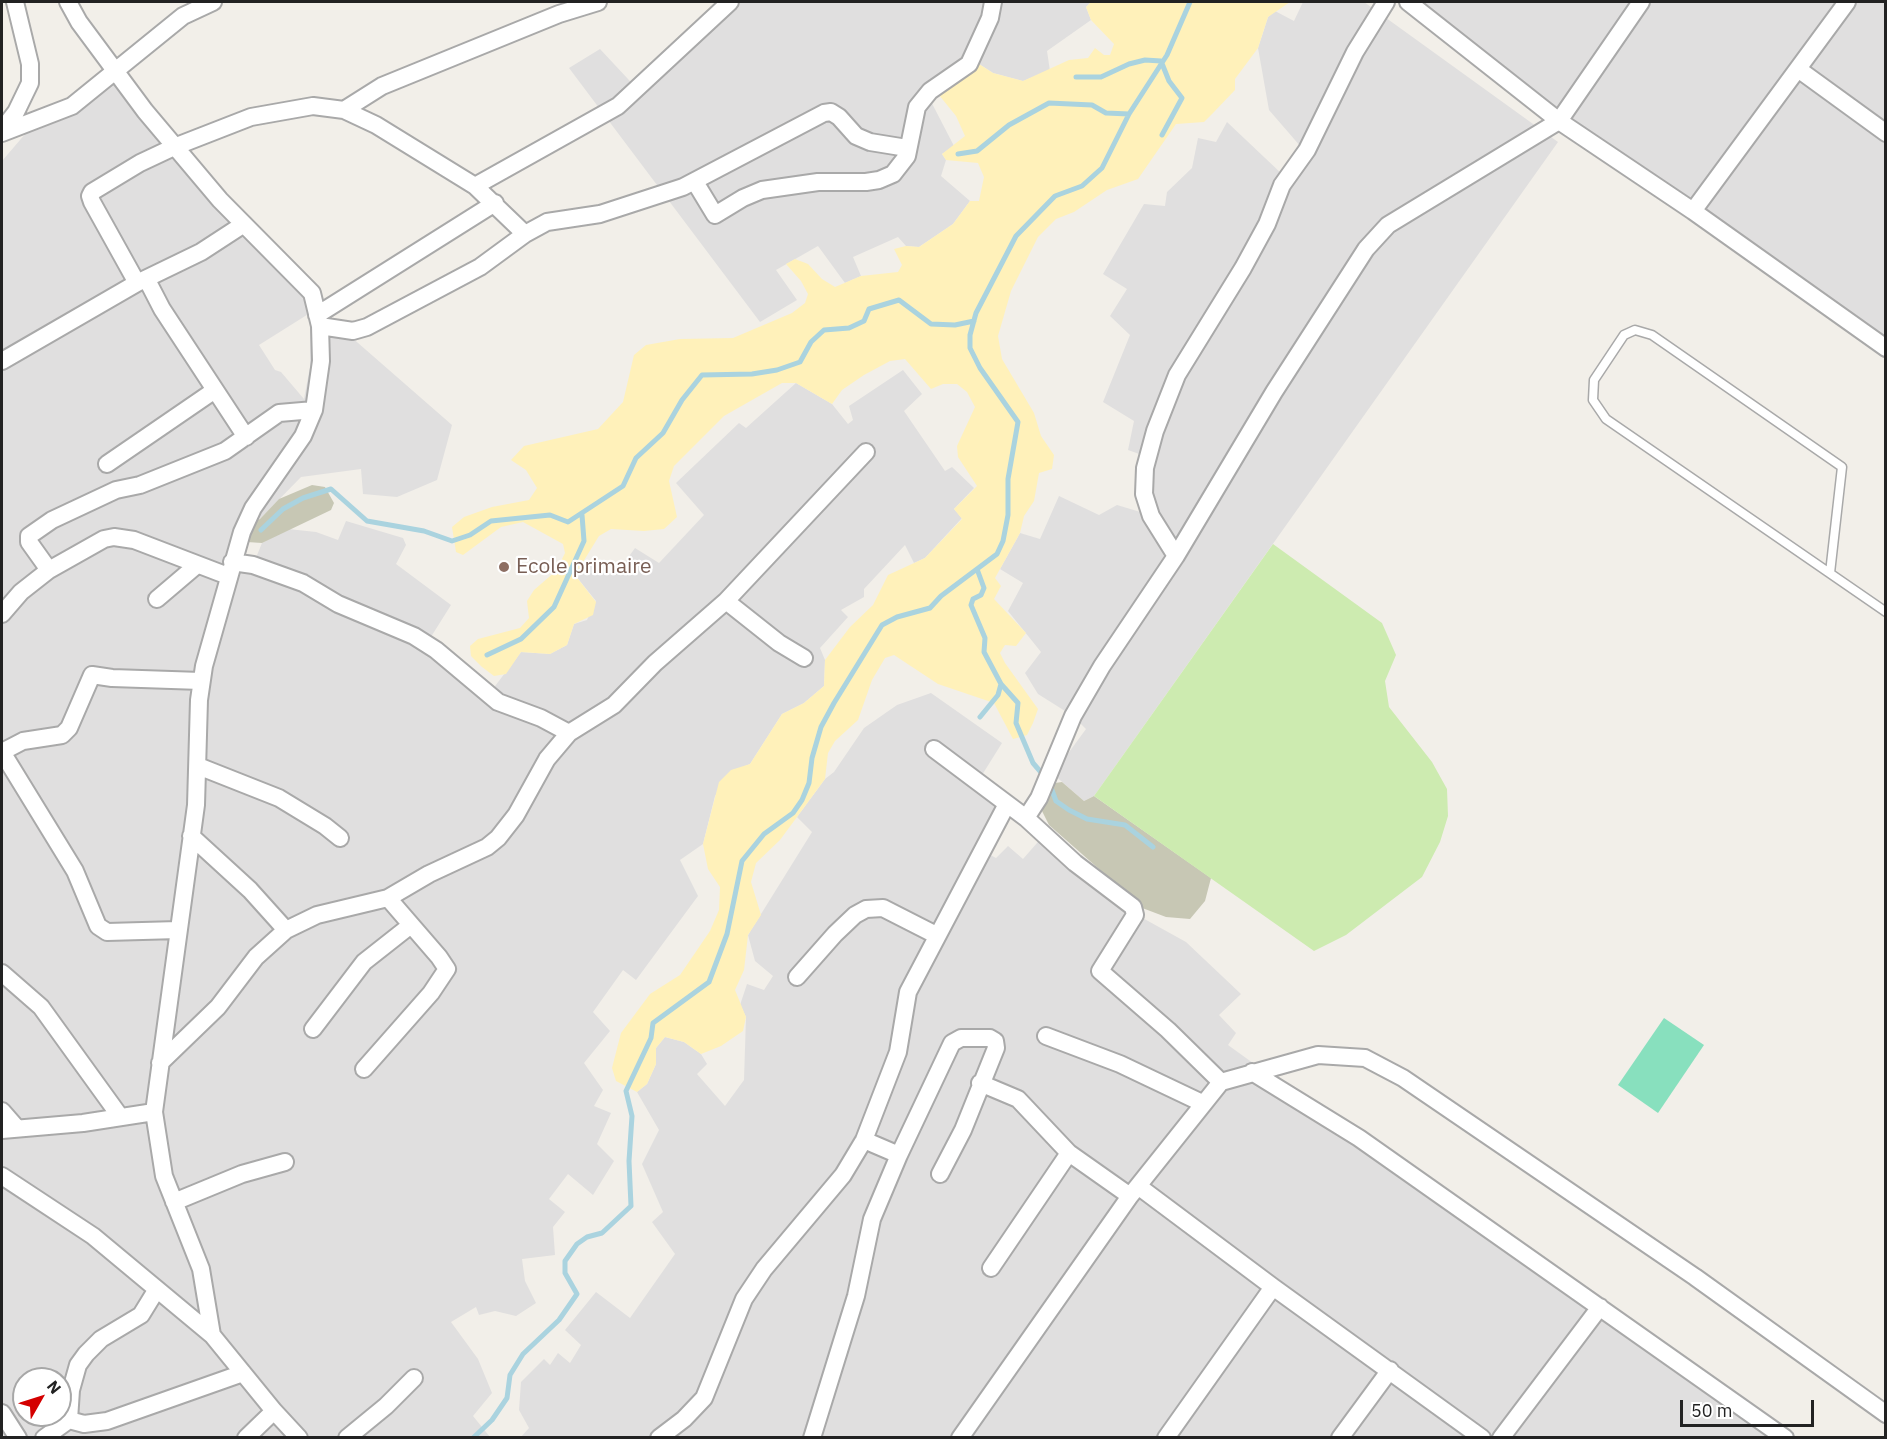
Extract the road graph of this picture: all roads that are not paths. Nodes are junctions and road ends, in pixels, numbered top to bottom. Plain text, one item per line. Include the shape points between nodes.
1 (15, 2) edge
2 (68, 2) edge
3 (213, 2) edge
4 (598, 2) edge
5 (730, 2) edge
6 (993, 2) edge
7 (1386, 2) edge
8 (1408, 2) edge
9 (1641, 2) edge
10 (1847, 2) edge
11 (556, 8) edge
12 (1798, 69) junction
13 (114, 71) junction
14 (344, 110) junction
15 (1559, 121) junction
16 (2, 131) edge
17 (1886, 133) edge
18 (174, 147) junction
19 (907, 148) junction
20 (695, 182) junction
21 (475, 186) junction
22 (495, 203) junction
23 (1693, 211) junction
24 (244, 224) junction
25 (525, 234) junction
26 (142, 281) junction
27 (319, 320) junction
28 (1886, 348) edge
29 (3, 355) edge
30 (215, 390) junction
31 (314, 410) junction
32 (246, 437) junction
33 (866, 453) dead end
34 (107, 464) dead end
35 (1176, 556) junction
36 (197, 565) junction
37 (230, 569) junction
38 (49, 570) junction
39 (1830, 573) junction
40 (157, 599) dead end
41 (726, 601) junction
42 (1886, 612) edge
43 (2, 614) edge
44 (804, 658) dead end
45 (201, 681) junction
46 (568, 733) junction
47 (934, 749) dead end
48 (2, 752) edge
49 (198, 766) junction
50 (1007, 804) junction
51 (1026, 818) junction
52 (191, 836) junction
53 (340, 838) dead end
54 (388, 898) junction
55 (411, 925) junction
56 (178, 930) junction
57 (286, 930) junction
58 (936, 935) junction
59 (2, 973) edge
60 (797, 977) dead end
61 (313, 1029) dead end
62 (1046, 1036) dead end
63 (160, 1063) junction
64 (364, 1069) dead end
65 (1252, 1072) junction
66 (1221, 1082) junction
67 (980, 1083) junction
68 (1202, 1103) junction
69 (2, 1111) edge
70 (154, 1112) junction
71 (119, 1115) junction
72 (9, 1129) edge
73 (864, 1140) junction
74 (1069, 1153) junction
75 (899, 1155) junction
76 (285, 1162) dead end
77 (940, 1174) dead end
78 (2, 1176) edge
79 (1134, 1191) junction
80 (174, 1202) junction
81 (992, 1268) dead end
82 (1273, 1287) junction
83 (158, 1289) junction
84 (1600, 1307) junction
85 (212, 1335) junction
86 (1390, 1370) junction
87 (243, 1373) junction
88 (414, 1378) dead end
89 (72, 1384) edge
90 (274, 1411) junction
91 (2, 1413) edge
92 (1886, 1414) edge
93 (72, 1421) edge
94 (59, 1427) edge
95 (18, 1437) edge
96 (44, 1437) edge
97 (246, 1437) edge
98 (299, 1437) edge
99 (347, 1437) edge
100 (659, 1437) edge
101 (812, 1437) edge
102 (960, 1437) edge
103 (1166, 1437) edge
104 (1340, 1437) edge
105 (1482, 1437) edge
106 (1501, 1437) edge
107 (1785, 1437) edge

1 - 16 street via 30,83
2 - 13 street
3 - 13 street via 183,16
4 - 11 street
5 - 21 street via 618,106
6 - 19 street via 969,64 930,90 917,107
7 - 35 street via 1355,52 1307,150 1282,185 1267,224 1243,268 1176,375 1148,457 1144,494 1151,516
8 - 15 street
9 - 15 street
10 - 12 street
11 - 14 street via 382,86
12 - 17 street
12 - 23 street
13 - 16 street via 72,106
13 - 18 street
14 - 18 street via 313,106 251,117
14 - 21 street via 376,125
15 - 23 street
15 - 35 street via 1388,225 1366,249
18 - 24 street
18 - 26 street via 140,163 90,196
19 - 20 street via 870,142 856,136 839,117 824,113
19 - 20 street via 903,164 879,180 782,186 743,198 716,215
20 - 25 street via 600,214 547,222
21 - 22 street
22 - 25 street
22 - 27 street
23 - 28 street
24 - 26 street via 201,252
24 - 27 street via 312,292
25 - 27 street via 480,267 368,327 353,331
26 - 29 street
26 - 30 street
27 - 31 street via 321,361
30 - 32 street
30 - 34 street
31 - 32 street via 279,413
31 - 37 street via 303,436 253,508
32 - 38 street via 225,451 100,497 33,532 29,542
33 - 41 street
35 - 51 street via 1073,716 1039,798
36 - 37 street
36 - 38 street via 134,540 114,537
36 - 40 street
37 - 45 street
37 - 46 street via 253,565 303,583 338,604 414,636 487,696
38 - 43 street via 21,592
39 - 39 lane via 1606,419 1593,400 1594,380 1624,335 1635,330 1652,335 1842,466
39 - 42 lane
41 - 44 street
41 - 46 street via 614,705
45 - 48 street via 92,675 69,728 62,735 23,741
45 - 49 street
46 - 54 street via 547,759 516,815 498,838
47 - 50 street
48 - 56 street via 75,871 98,926 107,932
49 - 52 street
49 - 53 street via 279,798
50 - 51 street
50 - 58 street
51 - 66 street via 1075,863 1133,907 1135,915 1100,971
52 - 56 street
52 - 57 street via 250,890
54 - 55 street
54 - 57 street via 316,915
55 - 61 street via 364,962
55 - 64 street via 447,969 431,993
56 - 63 street
57 - 63 street via 256,957 218,1007
58 - 60 street via 883,908 866,909 835,934
58 - 73 street via 908,992 898,1052
59 - 71 street via 41,1006
62 - 68 street via 1120,1064
63 - 70 street
65 - 66 street
65 - 84 street via 1359,1138
65 - 92 street via 1318,1055 1342,1055 1365,1058 1403,1078 1695,1277
66 - 68 street
67 - 74 street via 1026,1104
67 - 75 street via 996,1048 995,1041 956,1040
67 - 77 street via 963,1130
68 - 79 street
69 - 72 street
70 - 71 street
70 - 80 street via 164,1176
71 - 72 street via 83,1123
73 - 75 street
73 - 100 street via 843,1175 764,1269 744,1299 704,1398
74 - 79 street
74 - 81 street
75 - 101 street via 872,1219 856,1296
76 - 80 street via 242,1174
78 - 83 street via 93,1236
79 - 82 street
79 - 102 street
80 - 85 street via 201,1269
82 - 86 street
82 - 103 street
83 - 85 street
83 - 89 street via 146,1309 101,1339 78,1365
84 - 106 street
84 - 107 street
85 - 87 street
86 - 104 street
86 - 105 street
87 - 90 street
87 - 93 street via 107,1421 84,1424
88 - 99 street
90 - 97 street
90 - 98 street
91 - 95 street
94 - 96 street

